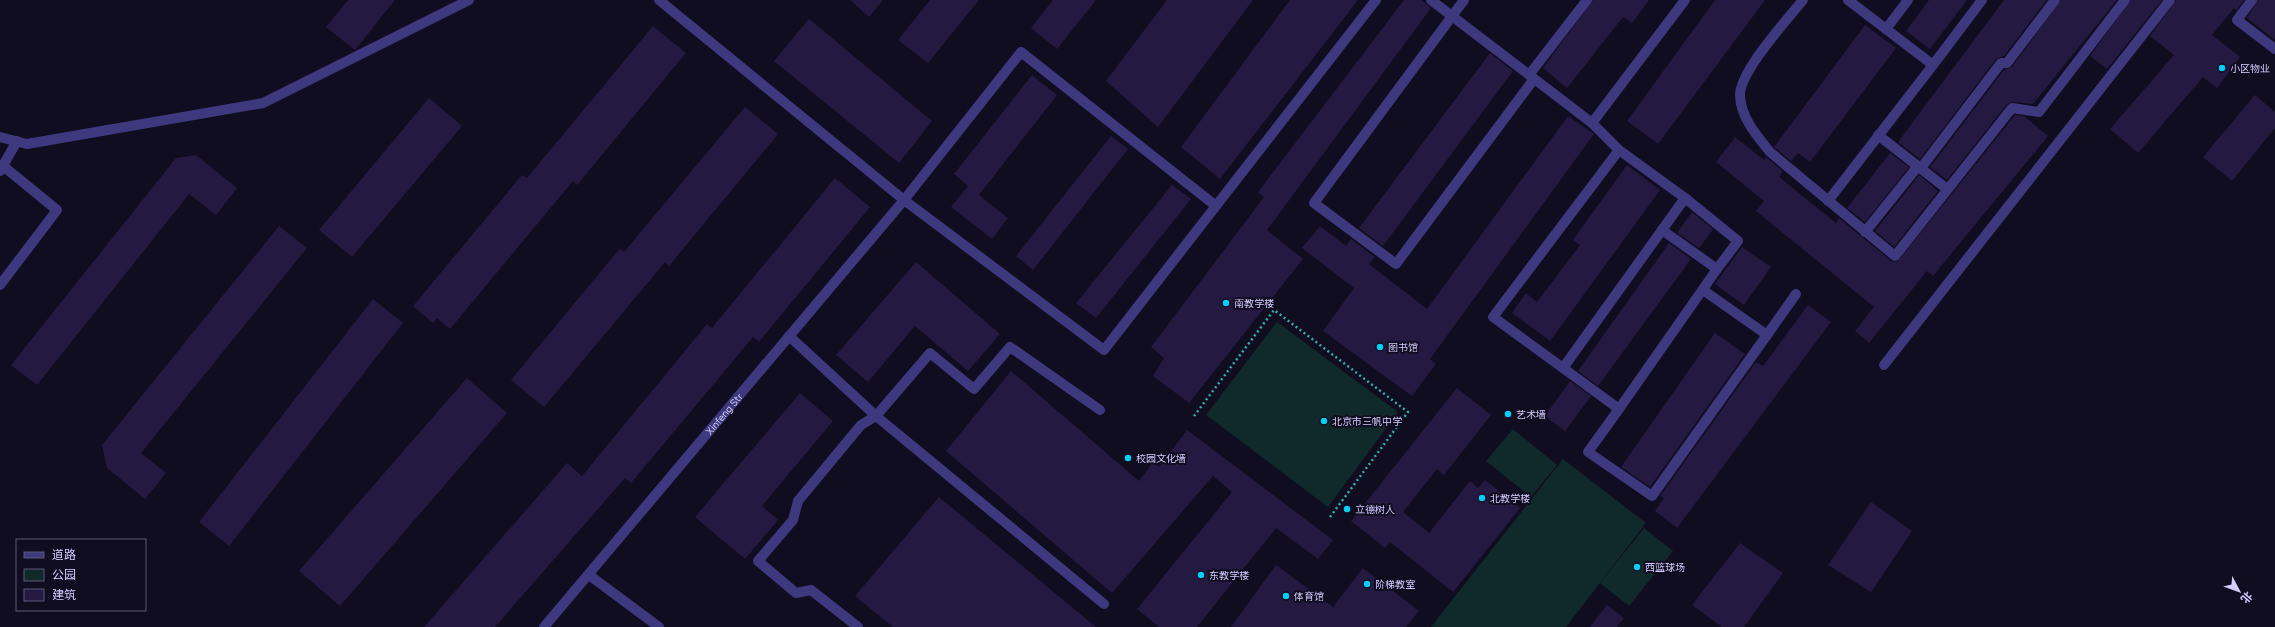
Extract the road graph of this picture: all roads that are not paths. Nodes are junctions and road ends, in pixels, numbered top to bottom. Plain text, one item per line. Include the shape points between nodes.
1 (469, 0) edge
2 (659, 0) edge
3 (1376, 0) edge
4 (1431, 0) edge
5 (1464, 0) edge
6 (1587, 0) edge
7 (1685, 0) edge
8 (1803, 0) edge
9 (1848, 0) edge
10 (1908, 0) edge
11 (1982, 0) edge
12 (2055, 0) edge
13 (2125, 0) edge
14 (2170, 0) edge
15 (2252, 0) edge
16 (1452, 16) junction
17 (1886, 29) junction
18 (2275, 49) edge
19 (1933, 65) junction
20 (1531, 77) junction
21 (1592, 123) junction
22 (1878, 135) junction
23 (0, 137) edge
24 (17, 141) junction
25 (1619, 150) junction
26 (1919, 167) junction
27 (1, 168) edge
28 (1947, 189) junction
29 (1685, 198) junction
30 (904, 200) junction
31 (1828, 201) junction
32 (1216, 206) junction
33 (1662, 230) junction
34 (1865, 232) junction
35 (1718, 269) junction
36 (0, 285) edge
37 (1703, 290) junction
38 (1796, 294) dead end
39 (1767, 335) junction
40 (789, 336) junction
41 (1884, 365) dead end
42 (1563, 368) junction
43 (1619, 409) junction
44 (1100, 410) dead end
45 (876, 416) junction
46 (589, 575) junction
47 (1104, 604) dead end
48 (544, 627) edge
49 (660, 627) edge
50 (858, 627) edge

1 - 24 street via 263,103 27,144
2 - 30 street
3 - 32 street
4 - 16 street
5 - 16 street
6 - 20 street
7 - 21 street
8 - 31 street via 1745,75 1740,96 1745,116 1770,152
9 - 17 street
10 - 17 street
11 - 19 street
12 - 26 street via 2007,63 2001,63
13 - 28 street via 2039,112 2012,108
14 - 41 street
15 - 18 street via 2237,20
16 - 20 street
16 - 20 street via 1314,204 1396,264
17 - 19 street
19 - 22 street
20 - 21 street
21 - 25 street
22 - 26 street
22 - 31 street
23 - 24 street
24 - 27 street
25 - 29 street
25 - 42 street via 1493,317
26 - 28 street
26 - 34 street
27 - 36 street via 57,210
28 - 34 street via 1895,256
29 - 33 street
29 - 35 street via 1738,241
30 - 32 street via 1104,350
30 - 32 street, Xinfeng Str via 1021,52
30 - 40 street, Xinfeng Str
31 - 34 street
33 - 35 street
33 - 42 street
35 - 37 street
37 - 39 street
37 - 43 street
38 - 39 street
39 - 43 street via 1652,496 1588,452
40 - 45 street
40 - 46 street, Xinfeng Str
42 - 43 street
44 - 45 street via 1010,347 974,389 930,353
45 - 47 street
45 - 50 street via 861,425 798,501 793,520 758,561 796,594 811,590
46 - 48 street, Xinfeng Str
46 - 49 street

